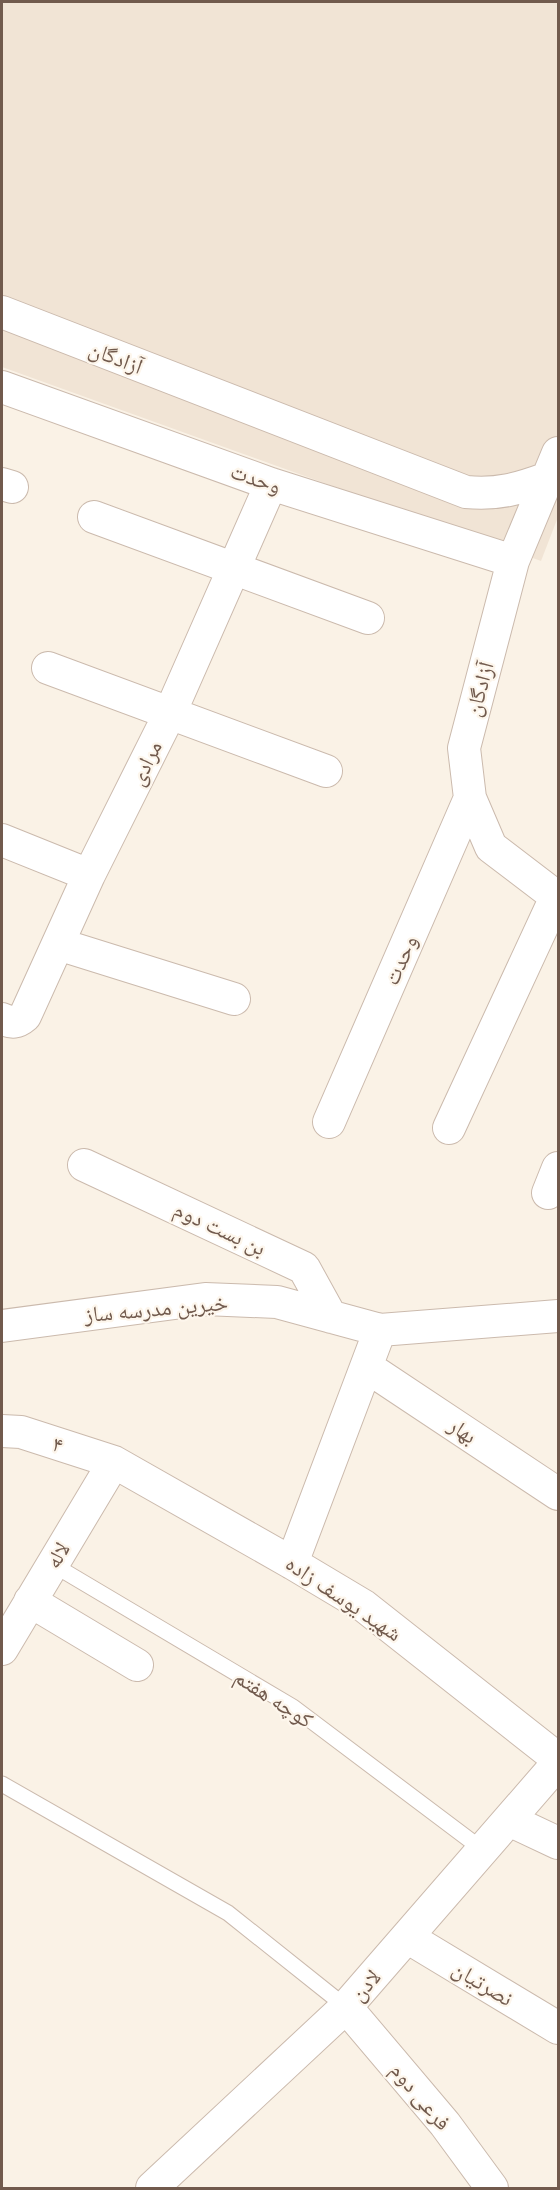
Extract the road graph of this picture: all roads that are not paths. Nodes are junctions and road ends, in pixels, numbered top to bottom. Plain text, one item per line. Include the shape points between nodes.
1 (2, 312) edge
2 (2, 387) edge
3 (553, 466) edge
4 (271, 484) junction
5 (94, 517) dead end
6 (513, 561) junction
7 (234, 568) junction
8 (368, 618) dead end
9 (48, 668) dead end
10 (170, 713) junction
11 (326, 771) dead end
12 (470, 798) junction
13 (2, 840) edge
14 (89, 875) junction
15 (557, 898) edge
16 (58, 944) junction
17 (234, 999) dead end
18 (2, 1019) edge
19 (329, 1122) dead end
20 (449, 1128) dead end
21 (84, 1165) dead end
22 (558, 1316) edge
23 (331, 1317) junction
24 (2, 1326) edge
25 (380, 1330) junction
26 (367, 1366) junction
27 (2, 1431) edge
28 (114, 1462) junction
29 (558, 1494) edge
30 (292, 1563) junction
31 (52, 1564) junction
32 (30, 1601) junction
33 (2, 1649) edge
34 (137, 1665) dead end
35 (558, 1761) edge
36 (2, 1784) edge
37 (509, 1820) junction
38 (558, 1843) edge
39 (483, 1850) junction
40 (407, 1937) junction
41 (346, 2007) junction
42 (558, 2028) edge
43 (152, 2188) edge
44 (492, 2188) edge

1 - 3 street, آزادگان via 466,492 512,491
2 - 4 street, وحدت
3 - 6 street, آزادگان
4 - 6 street, وحدت
4 - 7 street, مرادی
5 - 7 street
6 - 12 street, آزادگان via 464,748
7 - 8 street
7 - 10 street, مرادی
9 - 10 street
10 - 11 street
10 - 14 street, مرادی
12 - 15 street, آزادگان via 491,847
12 - 19 street, وحدت
13 - 14 street
14 - 16 street, مرادی
15 - 20 street
16 - 17 street
16 - 18 street, مرادی via 25,1016 18,1022
21 - 23 street, بن بست دوم via 304,1268
22 - 25 street, خیرین مدرسه ساز
23 - 24 street, خیرین مدرسه ساز via 277,1302 205,1299
23 - 25 street, خیرین مدرسه ساز
25 - 26 street
26 - 29 street, بهار
26 - 30 street
27 - 28 street, ۴ via 21,1432
28 - 30 street, شهید یوسف زاده
28 - 31 street, لاله
30 - 35 street, شهید یوسف زاده via 364,1606
31 - 32 street, لاله
31 - 39 lane, کوچه هفتم via 293,1707
32 - 33 street, لاله
32 - 34 street
35 - 37 street, لادن
36 - 41 lane via 228,1913
37 - 38 street
37 - 39 street, لادن
39 - 40 street, لادن
40 - 41 street, لادن
40 - 42 street, نصرتیان
41 - 43 street, لادن
41 - 44 street, فرعی دوم via 445,2124

